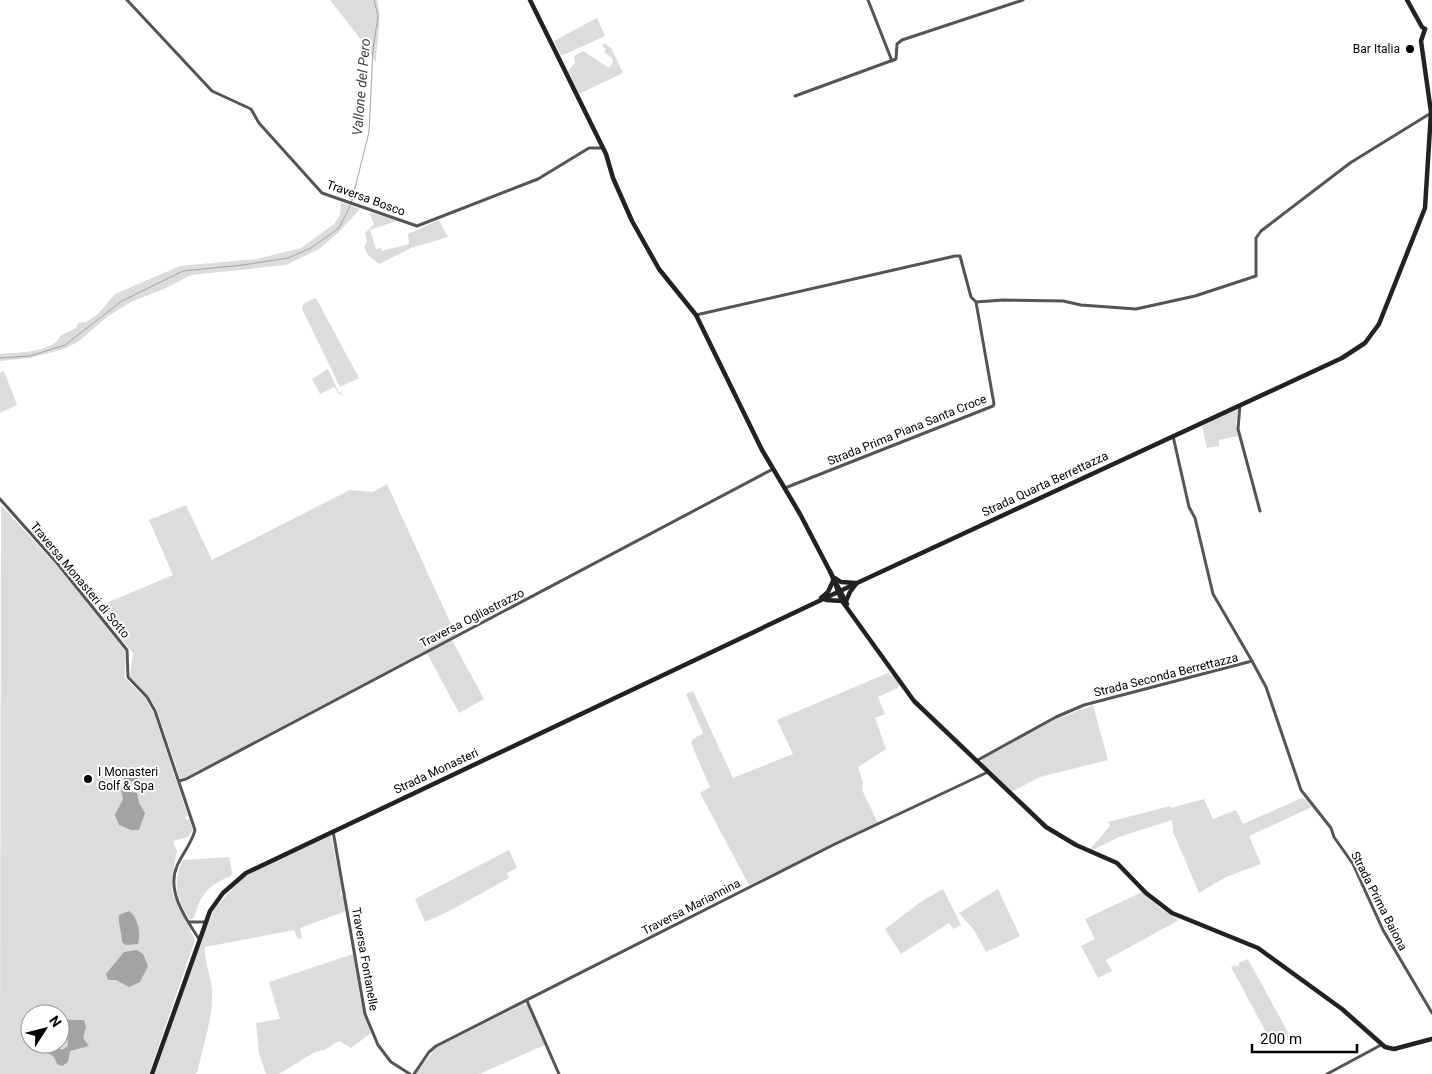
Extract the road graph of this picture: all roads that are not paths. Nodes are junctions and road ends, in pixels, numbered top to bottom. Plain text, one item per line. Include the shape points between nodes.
1 (127, 0) edge
2 (530, 0) edge
3 (868, 0) edge
4 (1023, 0) edge
5 (1407, 0) edge
6 (1432, 26) edge
7 (1425, 29) junction
8 (892, 61) junction
9 (795, 96) dead end
10 (1431, 112) edge
11 (603, 148) junction
12 (976, 302) junction
13 (696, 314) junction
14 (1240, 404) junction
15 (1173, 435) junction
16 (773, 469) junction
17 (785, 488) junction
18 (0, 501) edge
19 (1260, 511) dead end
20 (834, 579) junction
21 (857, 583) junction
22 (839, 592) junction
23 (817, 602) junction
24 (844, 602) junction
25 (1252, 661) junction
26 (976, 761) junction
27 (988, 772) junction
28 (179, 780) junction
29 (333, 830) junction
30 (188, 922) junction
31 (205, 922) junction
32 (199, 939) junction
33 (527, 1001) junction
34 (1432, 1013) edge
35 (1432, 1039) edge
36 (1381, 1045) junction
37 (152, 1074) edge
38 (410, 1074) edge
39 (414, 1074) edge
40 (559, 1074) edge
41 (1327, 1074) edge

1 - 11 street, Traversa Bosco via 212,91 251,109 259,124 322,193 413,224 424,224 538,179 589,148
2 - 11 main road
3 - 8 street
4 - 8 street via 902,40 897,44 898,57
5 - 7 main road
6 - 7 main road
7 - 10 main road, Strada Quarta Berrettazza via 1421,41
8 - 9 street
10 - 12 street via 1350,163 1260,231 1255,246 1257,273 1253,278 1196,296 1136,309 1063,301
10 - 14 main road, Strada Quarta Berrettazza via 1425,208 1373,334 1342,358
11 - 13 main road via 632,222 652,258
12 - 13 street, Strada Prima Piana Santa Croce via 971,297 960,256 955,256
12 - 17 street, Strada Prima Piana Santa Croce via 993,406
13 - 16 main road
14 - 15 main road, Strada Quarta Berrettazza
14 - 19 street via 1238,429
15 - 21 main road, Strada Quarta Berrettazza
15 - 25 street, Strada Seconda Berrettazza via 1213,594
16 - 17 main road
16 - 28 street, Traversa Ogliastrazzo
17 - 20 main road
18 - 28 street, Traversa Monasteri di Sotto via 57,563 127,650 128,677 155,711
20 - 21 main road
20 - 22 main road
20 - 23 main road via 828,592
21 - 22 main road, Strada Quarta Berrettazza
21 - 24 main road
22 - 23 main road, Strada Monasteri
22 - 24 main road
23 - 24 main road via 832,599
23 - 29 main road, Strada Monasteri
24 - 26 main road via 914,701
25 - 26 street, Strada Seconda Berrettazza via 1084,705
25 - 34 street, Strada Prima Baiona via 1266,687 1302,790 1353,864 1383,930
26 - 27 main road
27 - 33 street, Traversa Mariannina via 833,845
27 - 36 main road via 1046,827 1117,863 1146,893 1172,913 1258,948 1350,1015
28 - 30 street, Traversa Monasteri di Sotto via 195,830 177,867 173,884
29 - 31 main road, Strada Monasteri via 255,867 237,879 218,900
29 - 38 street, Traversa Fontanelle via 365,1014 378,1045 391,1062
30 - 31 street
30 - 32 street, Traversa Monasteri di Sotto
31 - 32 main road, Strada Monasteri
32 - 37 main road, Strada Monasteri
33 - 39 street, Traversa Mariannina via 436,1046
33 - 40 street
35 - 36 main road via 1394,1049
36 - 41 street

